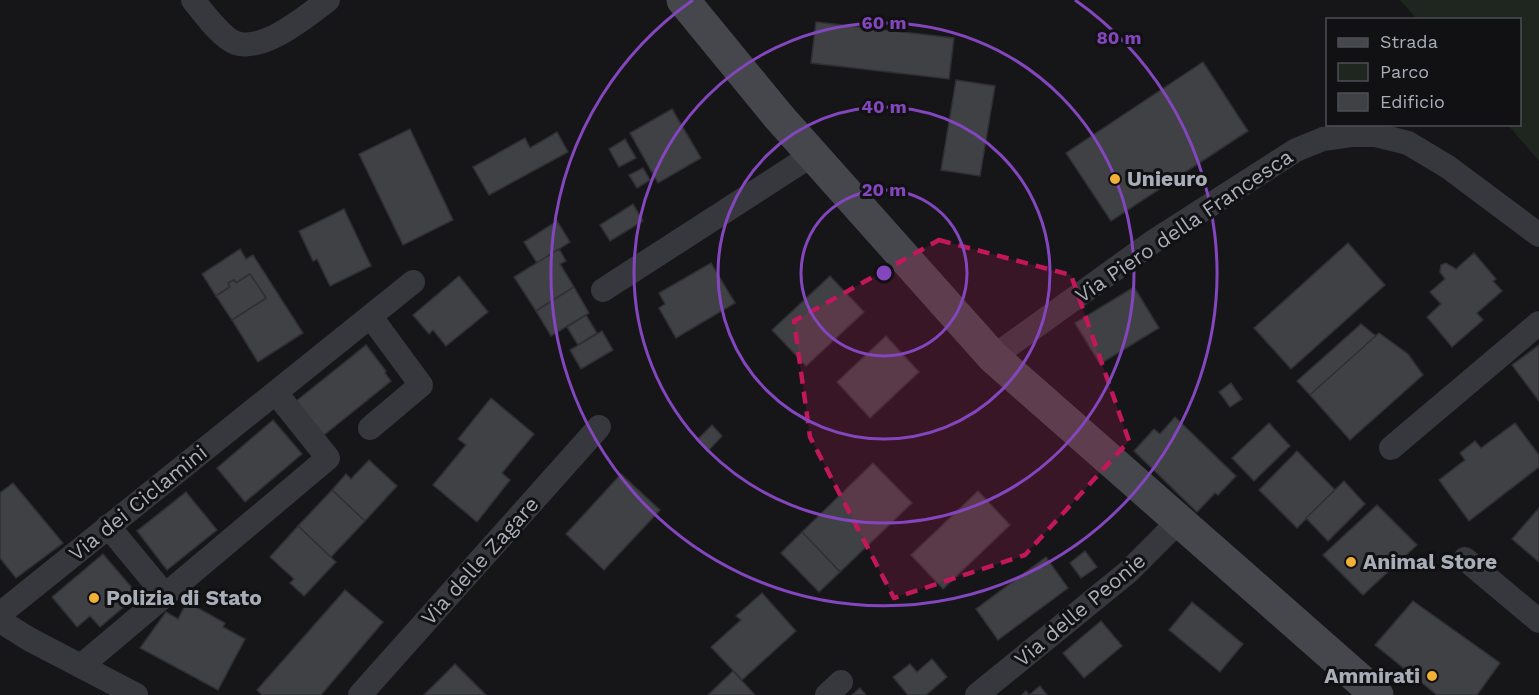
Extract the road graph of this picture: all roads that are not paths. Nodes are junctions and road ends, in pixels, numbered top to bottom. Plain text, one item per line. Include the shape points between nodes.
1 (193, 0) edge
2 (328, 0) edge
3 (683, 0) edge
4 (812, 155) junction
5 (1539, 235) edge
6 (413, 282) dead end
7 (603, 290) dead end
8 (371, 318) junction
9 (1539, 323) edge
10 (993, 357) junction
11 (276, 393) junction
12 (599, 426) dead end
13 (370, 428) dead end
14 (1391, 448) dead end
15 (1179, 521) junction
16 (108, 526) junction
17 (1465, 559) dead end
18 (165, 595) junction
19 (0, 614) edge
20 (0, 621) edge
21 (1539, 621) edge
22 (81, 666) junction
23 (136, 695) edge
24 (360, 695) edge
25 (977, 695) edge
26 (1377, 695) edge

1 - 2 street via 216,29 236,43 258,43 284,32
3 - 4 street
4 - 7 street
4 - 10 street
5 - 10 street, Via Piero della Francesca via 1408,143 1376,135 1323,139 1296,150 1154,242
6 - 8 street, Via dei Ciclamini
8 - 11 street, Via dei Ciclamini
8 - 13 street via 421,385
9 - 14 street
10 - 15 street
11 - 16 street, Via dei Ciclamini
11 - 18 street via 328,458
12 - 24 street, Via delle Zagare
15 - 25 street, Via delle Peonie via 1128,572
15 - 26 street
16 - 18 street
16 - 19 street, Via dei Ciclamini
17 - 21 street
18 - 22 street
20 - 22 street
22 - 23 street

